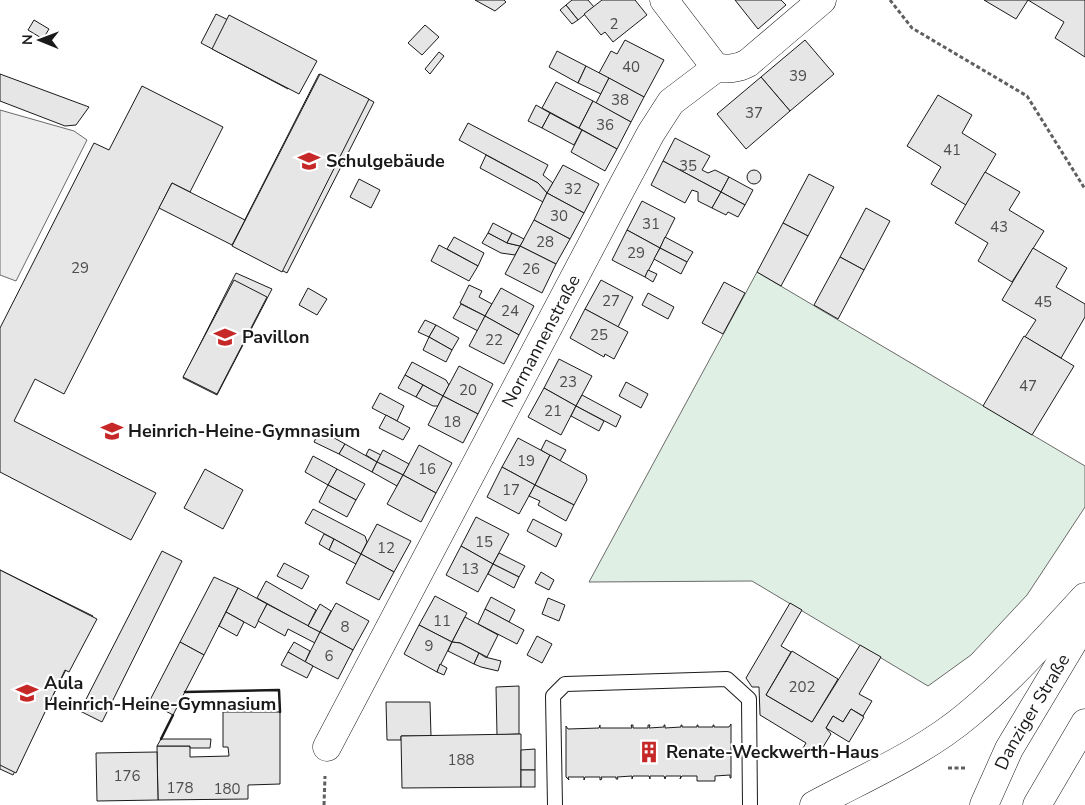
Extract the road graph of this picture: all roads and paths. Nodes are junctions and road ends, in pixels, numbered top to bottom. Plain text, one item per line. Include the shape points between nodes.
1 (664, 0) edge
2 (822, 0) edge
3 (890, 0) edge
4 (716, 68) junction
5 (1085, 189) edge
6 (1085, 597) edge
7 (1085, 622) edge
8 (1085, 723) edge
9 (327, 747) dead end
10 (555, 805) edge
11 (750, 805) edge
12 (814, 805) edge
13 (984, 805) edge
14 (1037, 805) edge

1 - 4 street
2 - 4 street via 748,63 740,68
3 - 5 path via 912,28 1026,96
4 - 9 street, Normannenstraße via 671,102 652,132
6 - 12 street via 968,714 900,760
7 - 13 street, Danziger Straße via 1009,749
8 - 14 street
10 - 11 lane via 553,696 565,684 727,679 749,699

